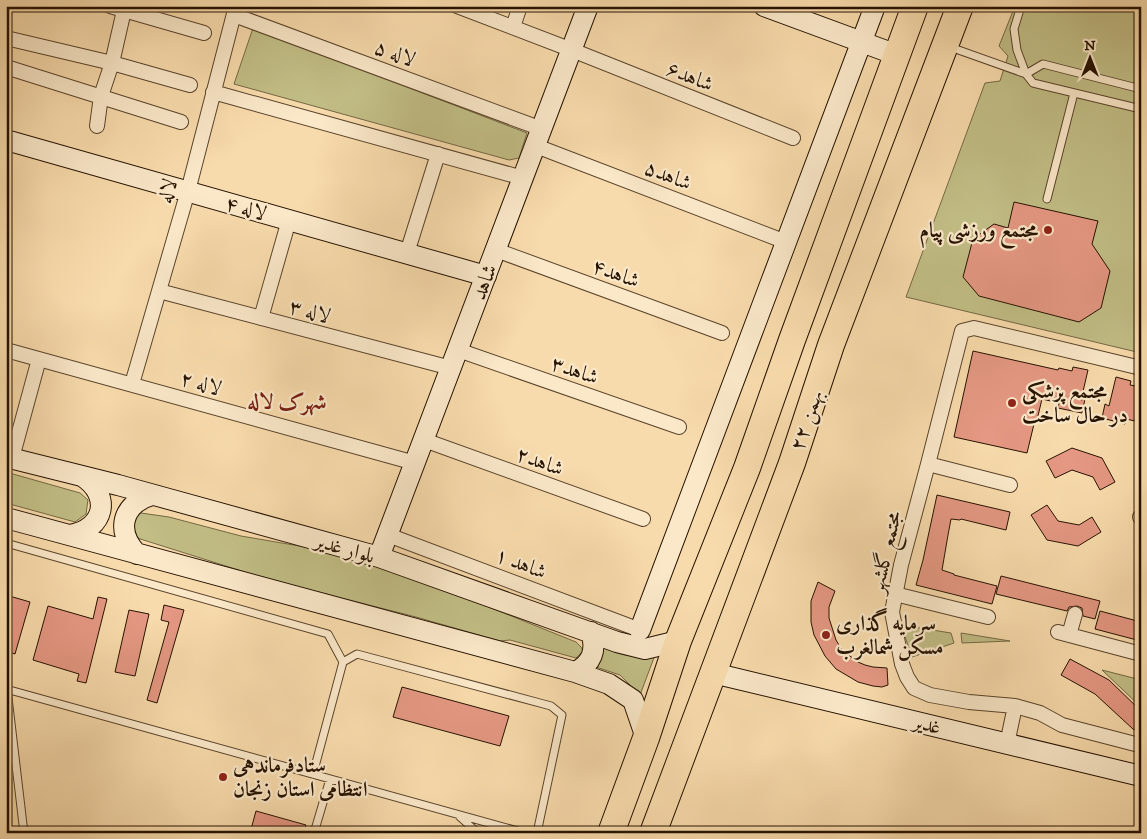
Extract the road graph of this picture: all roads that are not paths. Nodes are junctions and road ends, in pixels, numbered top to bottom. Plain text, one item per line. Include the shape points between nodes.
1 (457, 6) edge
2 (520, 6) edge
3 (588, 6) edge
4 (764, 6) edge
5 (874, 6) edge
6 (915, 6) edge
7 (960, 6) edge
8 (1021, 6) edge
9 (120, 8) edge
10 (235, 11) edge
11 (514, 28) junction
12 (204, 34) dead end
13 (6, 38) edge
14 (861, 42) junction
15 (945, 46) junction
16 (572, 50) junction
17 (897, 55) junction
18 (112, 62) junction
19 (6, 67) edge
20 (1026, 74) junction
21 (190, 84) dead end
22 (1141, 89) edge
23 (213, 92) junction
24 (1074, 93) junction
25 (101, 96) junction
26 (1141, 109) edge
27 (181, 122) dead end
28 (97, 126) dead end
29 (539, 137) junction
30 (793, 138) dead end
31 (6, 140) edge
32 (438, 154) junction
33 (523, 178) junction
34 (188, 191) junction
35 (1047, 199) dead end
36 (289, 220) junction
37 (786, 242) junction
38 (496, 250) junction
39 (407, 253) junction
40 (486, 276) junction
41 (159, 292) junction
42 (261, 318) junction
43 (722, 333) dead end
44 (792, 340) junction
45 (832, 346) junction
46 (6, 350) edge
47 (39, 359) junction
48 (454, 359) junction
49 (1141, 368) edge
50 (132, 384) junction
51 (678, 427) dead end
52 (424, 440) junction
53 (9, 458) edge
54 (415, 463) junction
55 (928, 464) junction
56 (82, 476) junction
57 (1010, 485) dead end
58 (152, 495) junction
59 (6, 518) edge
60 (644, 519) dead end
61 (388, 535) junction
62 (70, 536) junction
63 (6, 543) edge
64 (138, 554) junction
65 (379, 557) junction
66 (894, 594) junction
67 (1075, 614) dead end
68 (988, 617) dead end
69 (640, 630) joint
70 (591, 632) junction
71 (678, 641) junction
72 (1141, 654) edge
73 (343, 662) junction
74 (575, 672) junction
75 (712, 673) junction
76 (7, 689) edge
77 (1015, 706) junction
78 (646, 738) junction
79 (1007, 744) junction
80 (1141, 744) edge
81 (313, 774) junction
82 (1141, 776) edge
83 (330, 779) junction
84 (456, 814) junction
85 (24, 833) edge
86 (314, 833) edge
87 (478, 833) edge
88 (525, 833) edge
89 (537, 833) edge
90 (611, 833) edge
91 (653, 833) edge

1 - 11 street, شاهد۶
2 - 11 street
3 - 16 main road, شاهد
4 - 14 main road
5 - 14 main road
6 - 17 highway, ۲۲ بهمن
7 - 15 highway, ۲۲ بهمن
8 - 20 lane via 1014,29
9 - 12 street
9 - 18 street
10 - 23 street, لاله
10 - 29 street, لاله ۵
11 - 16 street, شاهد۶
13 - 18 street
14 - 17 main road
14 - 37 main road
15 - 20 lane
15 - 45 highway, ۲۲ بهمن
16 - 29 main road, شاهد
16 - 30 street, شاهد۶
17 - 44 highway, ۲۲ بهمن
18 - 21 street
18 - 25 street
19 - 25 street
20 - 22 lane via 1043,64
20 - 24 lane via 1032,83
23 - 32 street
23 - 34 street, لاله
24 - 26 lane
24 - 35 lane
25 - 27 street
25 - 28 street
29 - 33 main road, شاهد
29 - 37 street, شاهد۵
31 - 34 main road, لاله ۴
32 - 33 street
32 - 39 street
33 - 38 main road, شاهد
34 - 36 main road, لاله ۴
34 - 41 street, لاله
36 - 39 main road, لاله ۴
36 - 42 street
37 - 69 main road
38 - 40 main road, شاهد
38 - 43 street, شاهد۴
39 - 40 main road, لاله ۴
40 - 48 main road, شاهد
41 - 42 street, لاله ۳
41 - 50 street, لاله
42 - 48 street, لاله ۳
44 - 45 highway via 810,324 820,324 827,329
44 - 71 highway, ۲۲ بهمن via 748,468
45 - 75 highway, ۲۲ بهمن via 792,463
46 - 47 street, لاله ۲
47 - 50 street, لاله ۲
47 - 53 street
48 - 51 street, شاهد۳
48 - 52 main road, شاهد
49 - 55 street, مجتمع گلشهر via 974,328 962,331
50 - 54 street, لاله ۲
52 - 54 main road, شاهد
52 - 60 street, شاهد۲
53 - 56 main road, بلوار غدیر
54 - 61 main road, شاهد
55 - 57 street
55 - 66 street, مجتمع گلشهر
56 - 58 main road, بلوار غدیر
56 - 62 main road via 97,490 101,500 100,511 90,528
58 - 64 main road via 142,498 126,514 125,536
58 - 65 main road, بلوار غدیر
59 - 62 main road
61 - 65 main road, شاهد
61 - 69 street, شاهد ۱
62 - 64 main road
63 - 73 lane via 328,634
64 - 74 main road
65 - 70 main road, بلوار غدیر
66 - 68 street
66 - 77 street, مجتمع گلشهر via 892,612 902,664 914,688 930,695 969,702
67 - 72 street via 1063,633
70 - 71 main road, بلوار غدیر via 645,649
70 - 74 main road via 594,640 592,656
71 - 78 highway, ۲۲ بهمن
73 - 81 lane
73 - 89 lane via 356,654 551,706 562,715
74 - 78 main road via 610,684 633,700
75 - 79 main road, غدیر
75 - 91 highway, ۲۲ بهمن
76 - 81 lane
76 - 85 lane
77 - 79 street
77 - 80 street, مجتمع گلشهر via 1040,713 1062,725
78 - 90 highway, ۲۲ بهمن
79 - 82 main road, غدیر
81 - 83 lane
83 - 84 lane
83 - 86 lane
84 - 87 lane
84 - 88 lane

